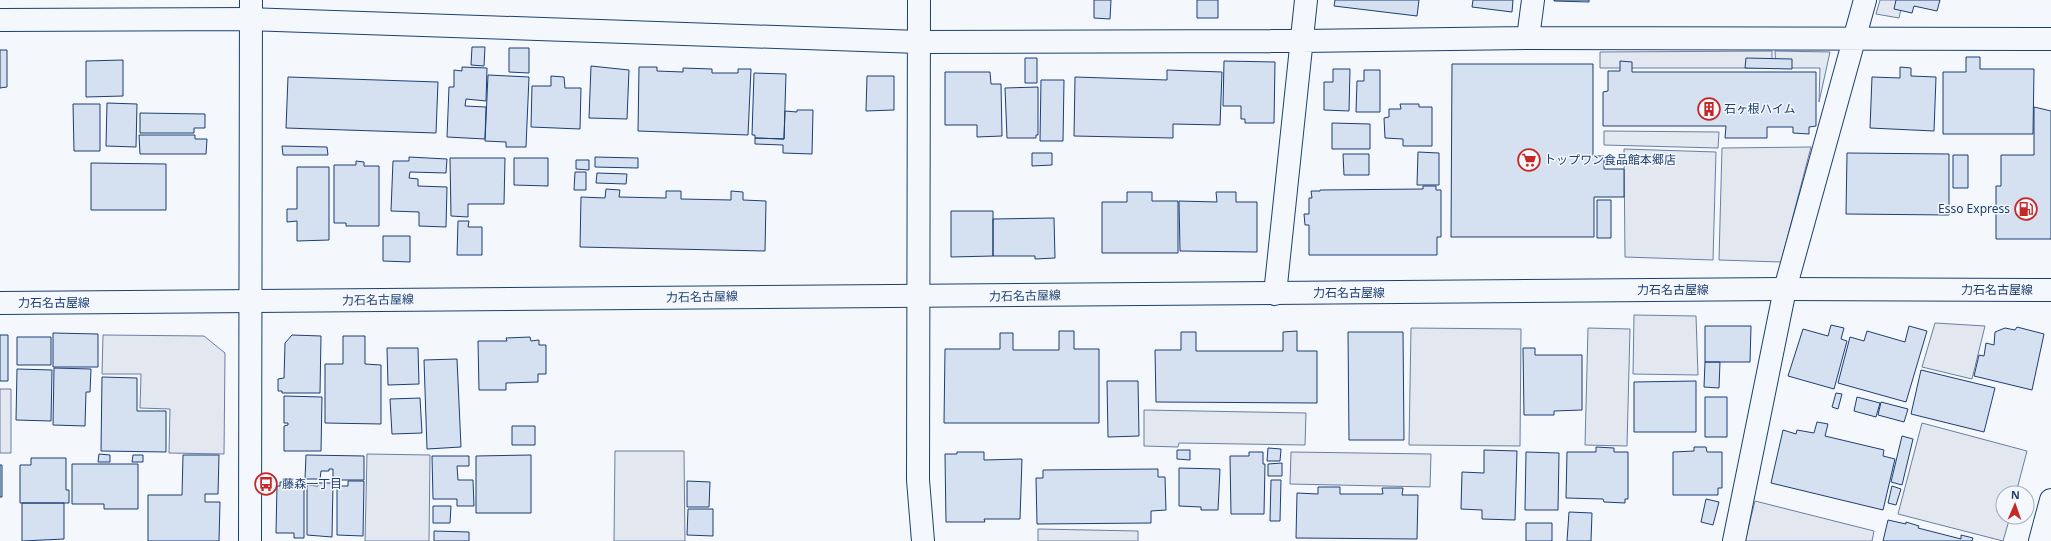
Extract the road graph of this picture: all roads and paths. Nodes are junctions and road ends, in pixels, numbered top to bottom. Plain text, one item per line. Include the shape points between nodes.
1 (919, 0) edge
2 (1306, 0) edge
3 (1533, 0) edge
4 (1865, 0) edge
5 (251, 9) edge
6 (0, 20) edge
7 (1528, 38) junction
8 (2051, 39) edge
9 (1855, 40) junction
10 (1301, 41) junction
11 (919, 42) junction
12 (1785, 289) junction
13 (2051, 290) edge
14 (1275, 294) junction
15 (918, 297) junction
16 (251, 301) junction
17 (0, 303) edge
18 (2051, 500) edge
19 (250, 541) edge
20 (922, 541) edge
21 (1734, 541) edge
22 (2040, 541) edge

1 - 11 street
2 - 10 street
3 - 7 street
4 - 9 street
5 - 6 street
5 - 11 street
5 - 16 street
7 - 9 street
7 - 10 street
8 - 9 street
9 - 12 street
10 - 11 street
10 - 14 street
11 - 15 street
12 - 13 street, 力石名古屋線
12 - 14 street, 力石名古屋線
12 - 21 street
14 - 15 street, 力石名古屋線
15 - 16 street, 力石名古屋線 via 862,295
15 - 20 street via 918,480
16 - 17 street, 力石名古屋線
16 - 19 street
18 - 22 street

